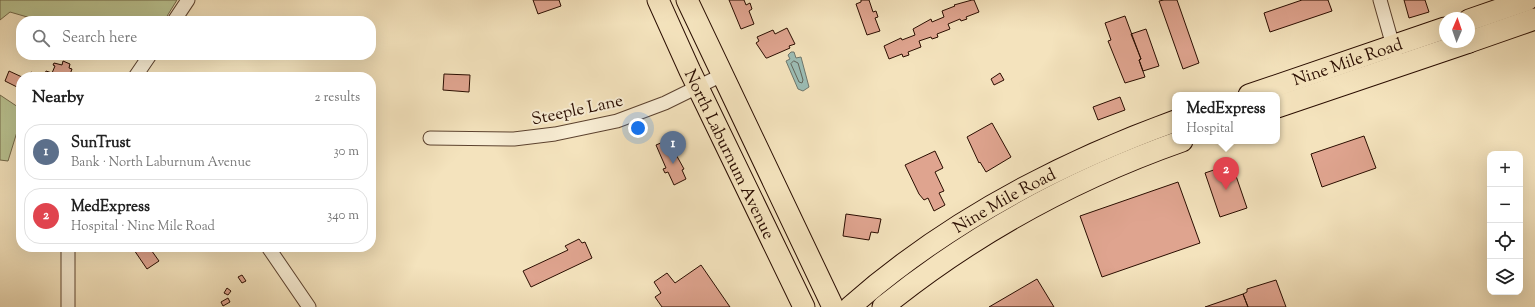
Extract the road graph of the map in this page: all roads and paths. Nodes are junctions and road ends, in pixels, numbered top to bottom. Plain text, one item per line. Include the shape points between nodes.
1 (188, 0) edge
2 (658, 0) edge
3 (687, 0) edge
4 (1380, 0) edge
5 (1527, 0) edge
6 (177, 16) edge
7 (1475, 18) edge
8 (1535, 19) edge
9 (1439, 30) edge
10 (1475, 40) edge
11 (1393, 46) junction
12 (1452, 48) edge
13 (147, 60) edge
14 (1399, 66) junction
15 (138, 72) edge
16 (722, 75) junction
17 (698, 87) junction
18 (1258, 92) edge
19 (1280, 106) edge
20 (1172, 122) edge
21 (430, 138) dead end
22 (1175, 144) edge
23 (68, 252) edge
24 (271, 252) edge
25 (68, 307) edge
26 (309, 307) edge
27 (804, 307) edge
28 (832, 307) edge
29 (850, 307) edge
30 (883, 307) edge

1 - 6 street
2 - 17 main road, North Laburnum Avenue
3 - 16 main road, North Laburnum Avenue
4 - 11 street
5 - 7 main road
8 - 10 main road, Nine Mile Road
9 - 11 main road, Nine Mile Road
11 - 14 street
11 - 18 main road, Nine Mile Road
12 - 14 main road, Nine Mile Road
13 - 15 street
14 - 19 main road, Nine Mile Road
16 - 17 street, Steeple Lane
16 - 28 main road, North Laburnum Avenue
17 - 21 street, Steeple Lane via 617,121 554,134 508,139
17 - 27 main road, North Laburnum Avenue
20 - 29 main road, Nine Mile Road via 1069,164 1010,195 897,269
22 - 30 main road, Nine Mile Road via 1085,180 1004,223 935,267
23 - 25 street
24 - 26 street

